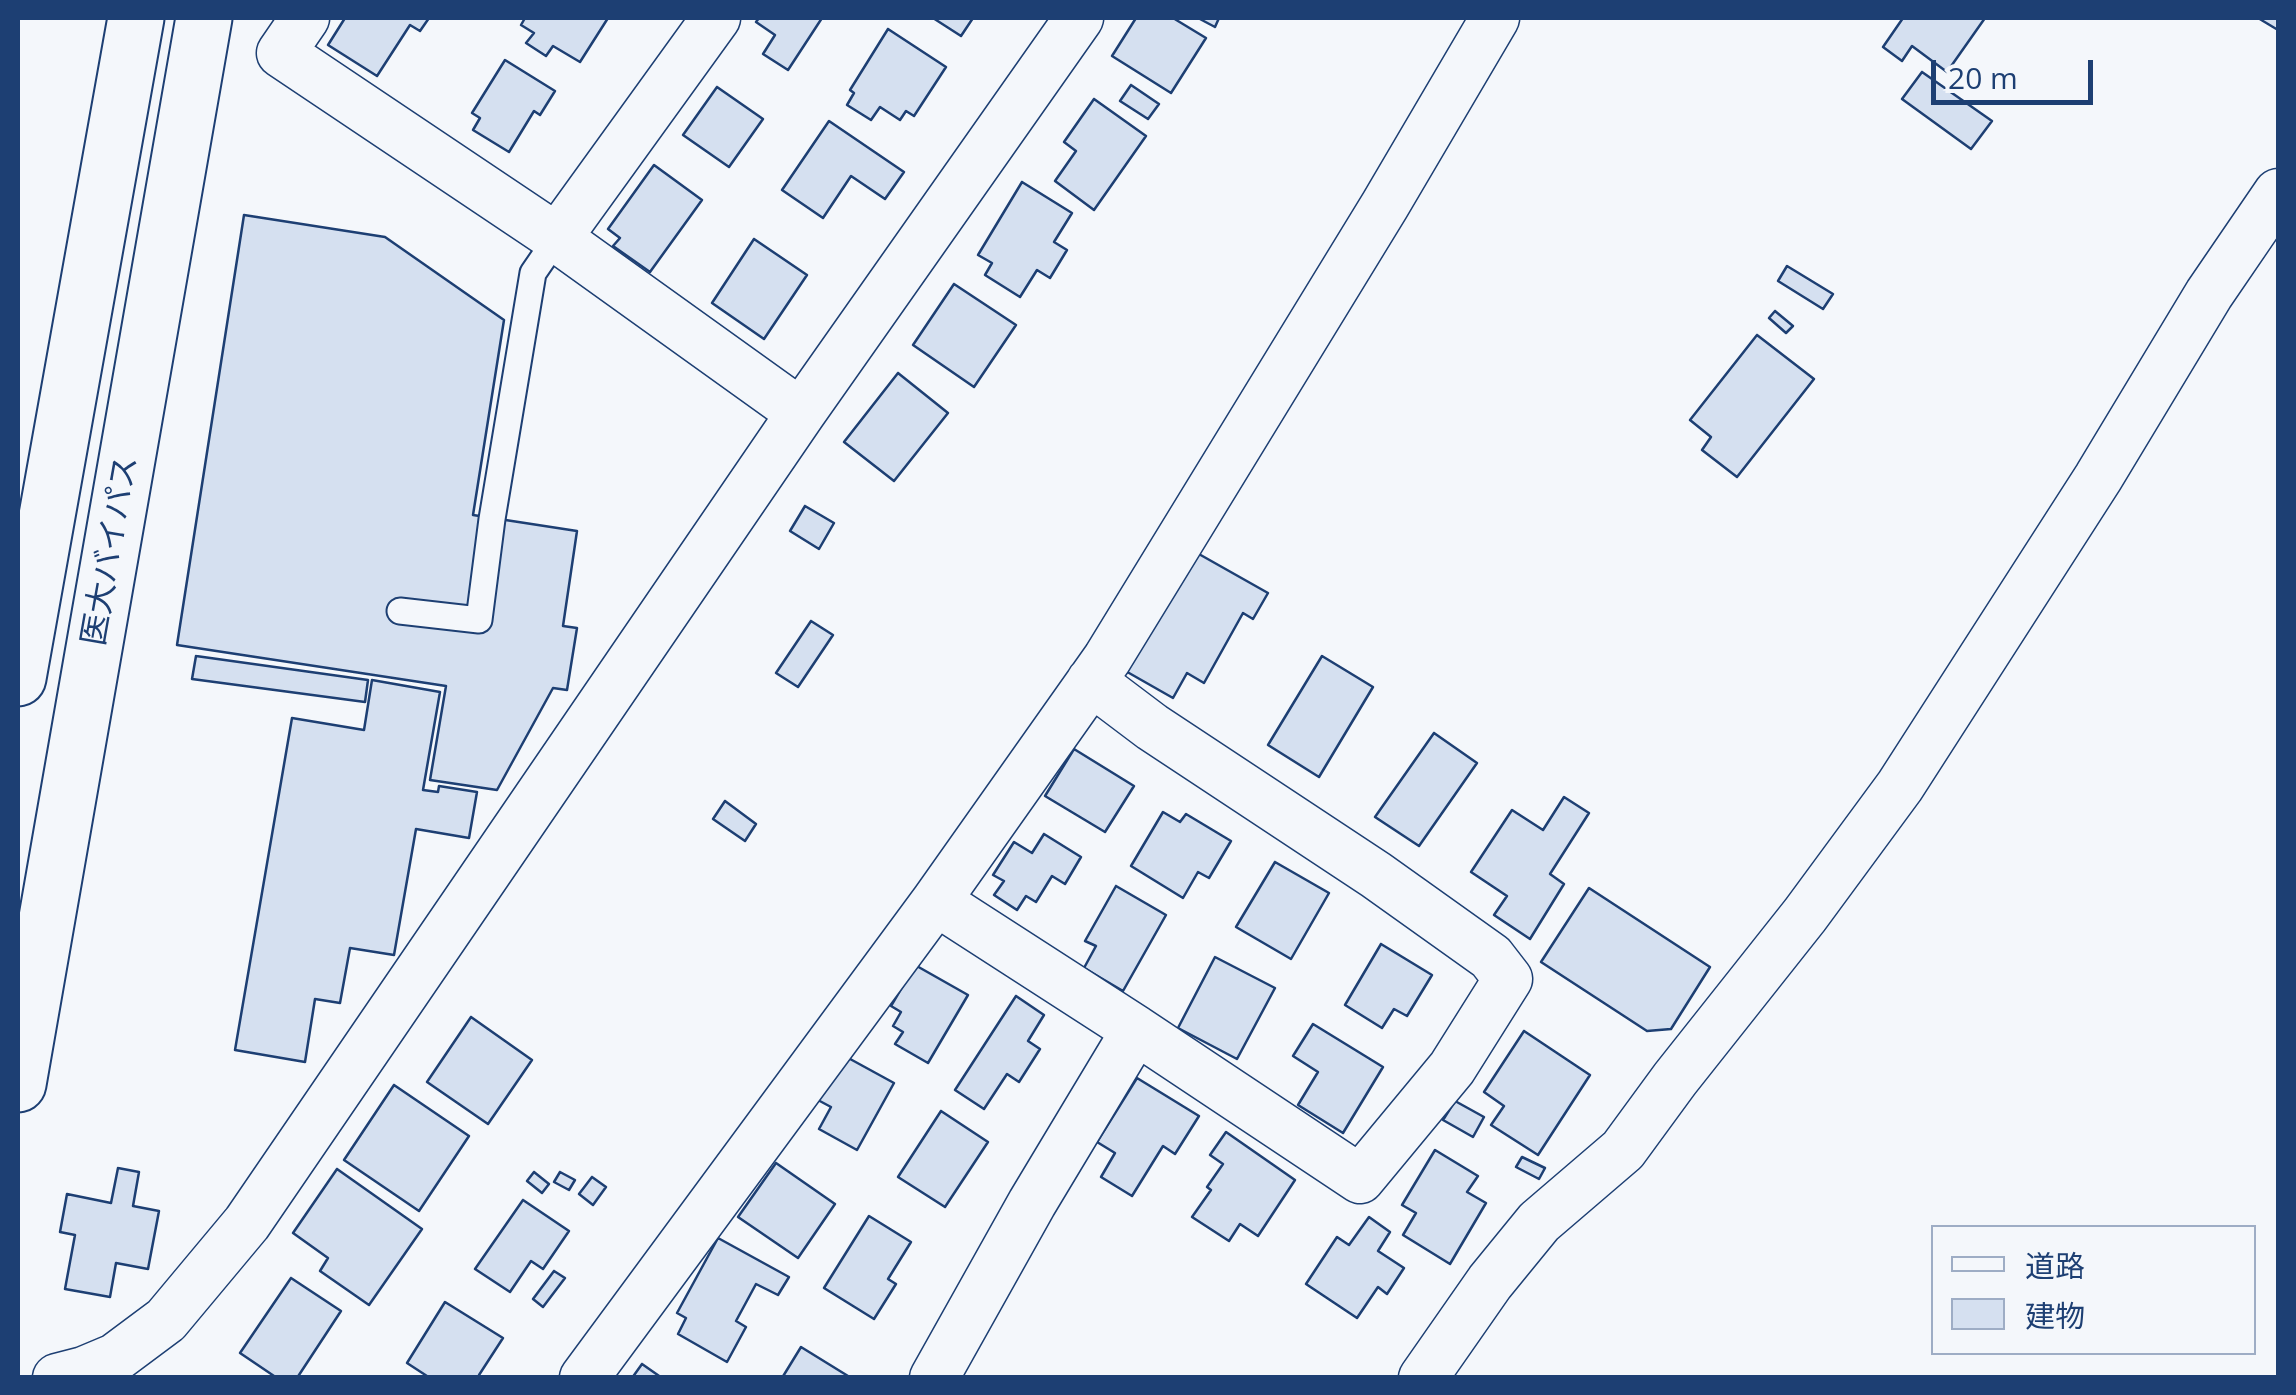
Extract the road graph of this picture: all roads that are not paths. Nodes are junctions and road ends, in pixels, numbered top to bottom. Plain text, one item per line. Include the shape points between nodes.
1 (136, 18) edge
2 (204, 18) edge
3 (305, 18) edge
4 (716, 18) edge
5 (1079, 18) edge
6 (1495, 18) edge
7 (2278, 193) edge
8 (557, 238) junction
9 (801, 413) junction
10 (400, 611) dead end
11 (18, 678) edge
12 (1091, 681) junction
13 (936, 900) junction
14 (1136, 1030) junction
15 (19, 1065) edge
16 (57, 1378) edge
17 (584, 1378) edge
18 (934, 1378) edge
19 (1423, 1378) edge

1 - 11 main road
2 - 15 main road, 医大バイパス
3 - 8 street via 281,52
4 - 8 street
5 - 9 street
6 - 12 street
7 - 19 street via 1900,786 1623,1150 1539,1222
8 - 9 street
8 - 10 lane via 532,273 479,620
9 - 16 street via 247,1223 166,1320 116,1358
12 - 13 street
12 - 14 street via 1491,957 1508,979 1452,1068 1360,1178
13 - 14 street
13 - 17 street
14 - 18 street

